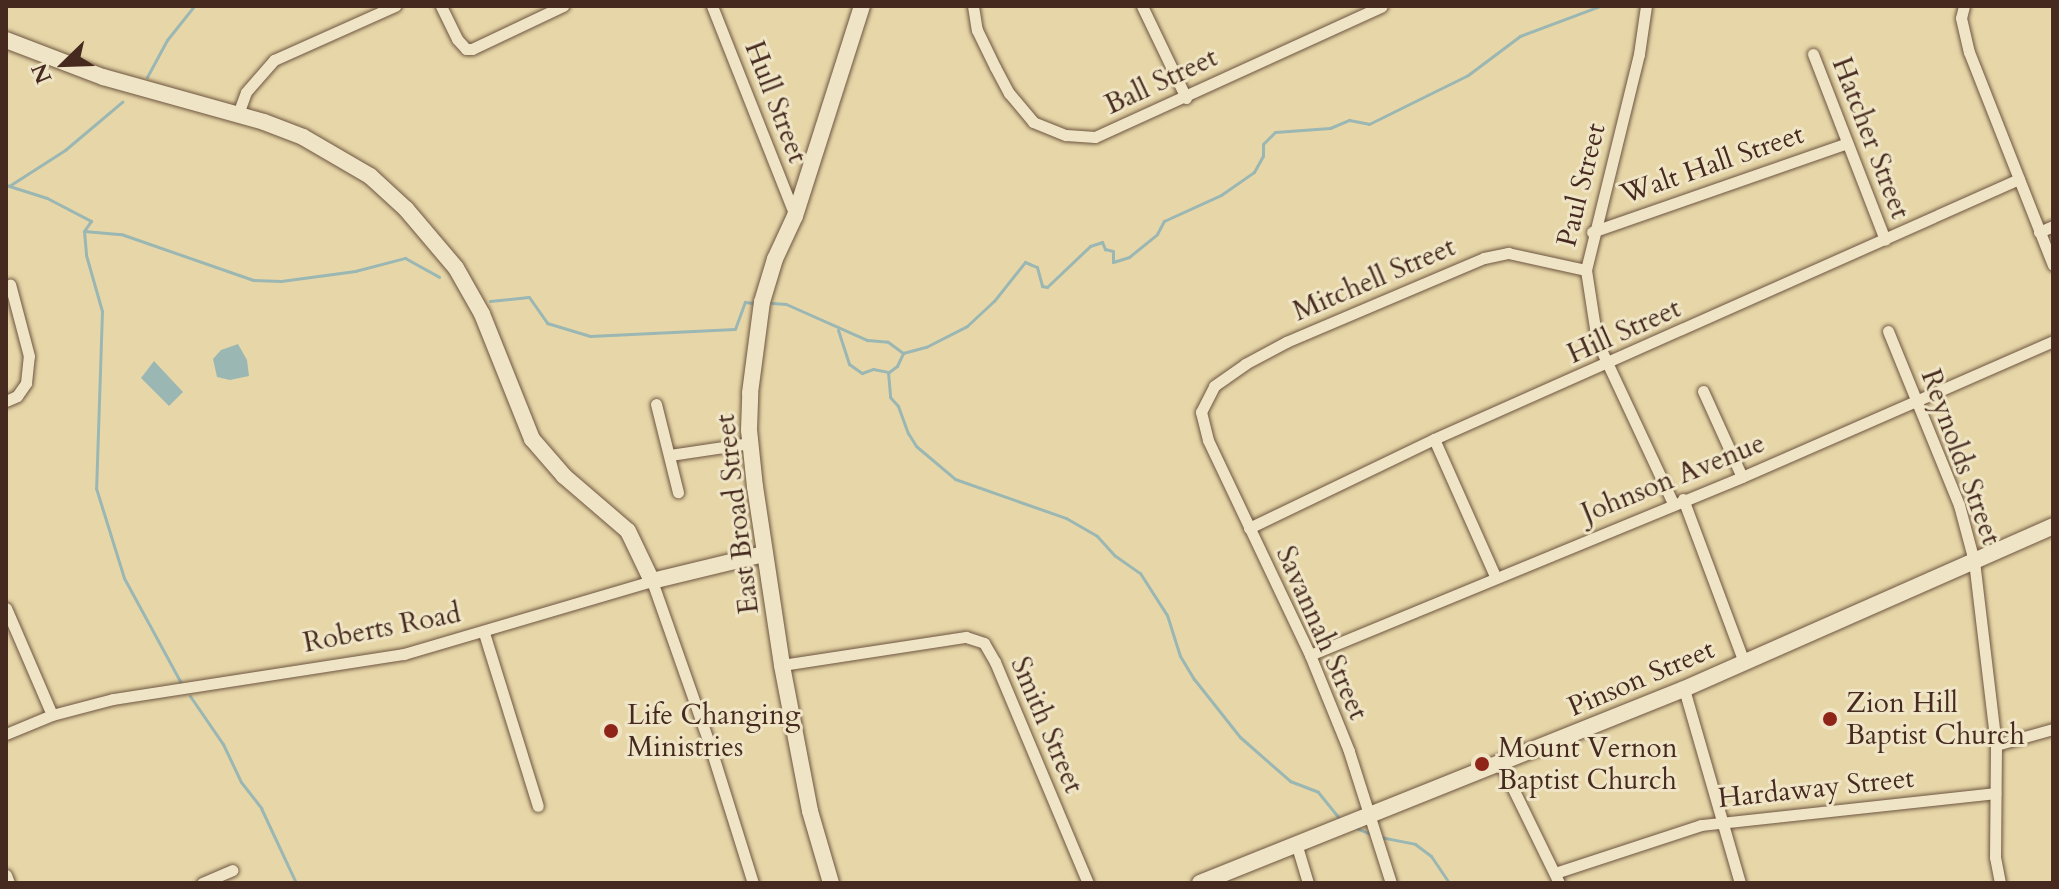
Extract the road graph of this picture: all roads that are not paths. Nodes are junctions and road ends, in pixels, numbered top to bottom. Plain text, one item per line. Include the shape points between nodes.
1 (395, 6) edge
2 (441, 6) edge
3 (563, 6) edge
4 (712, 6) edge
5 (862, 6) edge
6 (973, 6) edge
7 (1142, 6) edge
8 (1382, 6) edge
9 (1646, 6) edge
10 (1964, 6) edge
11 (6, 40) edge
12 (1813, 54) dead end
13 (1186, 98) junction
14 (238, 114) junction
15 (1847, 143) junction
16 (2019, 179) junction
17 (795, 216) junction
18 (2053, 226) edge
19 (1592, 232) junction
20 (2039, 232) junction
21 (1885, 240) junction
22 (2053, 265) edge
23 (1586, 270) junction
24 (10, 284) dead end
25 (1888, 331) dead end
26 (2053, 341) edge
27 (1609, 364) junction
28 (1703, 391) dead end
29 (6, 401) edge
30 (1917, 403) junction
31 (656, 404) dead end
32 (1202, 407) joint
33 (1434, 439) junction
34 (750, 443) junction
35 (670, 455) junction
36 (1742, 477) junction
37 (678, 492) dead end
38 (1678, 501) junction
39 (2053, 526) edge
40 (1249, 528) junction
41 (764, 554) junction
42 (1974, 561) junction
43 (1495, 576) junction
44 (652, 581) junction
45 (6, 608) edge
46 (484, 633) junction
47 (1310, 655) junction
48 (1744, 662) junction
49 (782, 665) junction
50 (1684, 689) junction
51 (52, 715) junction
52 (2053, 729) edge
53 (6, 734) edge
54 (1996, 745) junction
55 (1501, 764) junction
56 (1995, 793) junction
57 (538, 806) dead end
58 (1369, 815) junction
59 (1723, 824) junction
60 (1296, 843) junction
61 (232, 870) dead end
62 (6, 875) edge
63 (1557, 878) edge
64 (9, 883) edge
65 (202, 883) edge
66 (753, 883) edge
67 (831, 883) edge
68 (1088, 883) edge
69 (1200, 883) edge
70 (1308, 883) edge
71 (1391, 883) edge
72 (1740, 883) edge
73 (2000, 883) edge

1 - 14 street via 274,60 246,92
2 - 3 street via 457,39 472,49
4 - 17 street, Hull Street
5 - 17 street, East Broad Street
6 - 13 street, Ball Street via 977,30 995,67 1033,122 1066,135 1095,137
7 - 13 street
8 - 13 street, Ball Street
9 - 19 street, Paul Street via 1639,54
10 - 16 street via 1961,21 1969,52
11 - 14 street via 103,77
12 - 15 street, Hatcher Street
14 - 44 street via 303,137 370,176 438,243 482,314 532,439 564,476 628,531
15 - 19 street, Walt Hall Street
15 - 21 street, Hatcher Street
16 - 20 street
16 - 21 street, Hill Street
17 - 34 street, East Broad Street via 761,304
18 - 20 street
19 - 23 street, Paul Street
20 - 22 street
21 - 27 street, Hill Street
23 - 27 street, Paul Street via 1592,320
23 - 32 street, Mitchell Street via 1508,253 1484,258 1286,342 1226,376
24 - 29 street via 25,334 28,371 17,396
25 - 30 street, Reynolds Street
26 - 30 street, Johnson Avenue
27 - 33 street, Hill Street
27 - 38 street, Paul Street
28 - 36 street
30 - 36 street, Johnson Avenue
30 - 42 street, Reynolds Street via 1959,505
31 - 35 street
32 - 40 street, Savannah Street via 1208,440
33 - 40 street, Hill Street
33 - 43 street
34 - 35 street
34 - 41 street, East Broad Street
35 - 37 street
36 - 38 street, Johnson Avenue
38 - 43 street, Johnson Avenue
38 - 48 street, Paul Street
39 - 42 street, Pinson Street
40 - 47 street, Savannah Street
41 - 44 street, Roberts Road
41 - 49 street, East Broad Street
42 - 48 street, Pinson Street
42 - 54 street, Reynolds Street
43 - 47 street, Johnson Avenue
44 - 46 street, Roberts Road
44 - 66 street
45 - 51 street
46 - 51 street, Roberts Road via 404,654 113,699
46 - 57 street
47 - 58 street, Savannah Street
48 - 50 street, Pinson Street
49 - 67 street, East Broad Street via 810,811
49 - 68 street, Smith Street via 966,637 984,643
50 - 55 street, Pinson Street
50 - 59 street
51 - 53 street, Roberts Road
52 - 54 street
54 - 56 street, Reynolds Street
55 - 58 street, Pinson Street
55 - 63 street
56 - 59 street, Hardaway Street
56 - 73 street, Reynolds Street
58 - 60 street, Pinson Street
58 - 71 street, Savannah Street
59 - 63 street, Hardaway Street via 1683,830
59 - 72 street
60 - 69 street, Pinson Street
60 - 70 street
61 - 65 street
62 - 64 street

